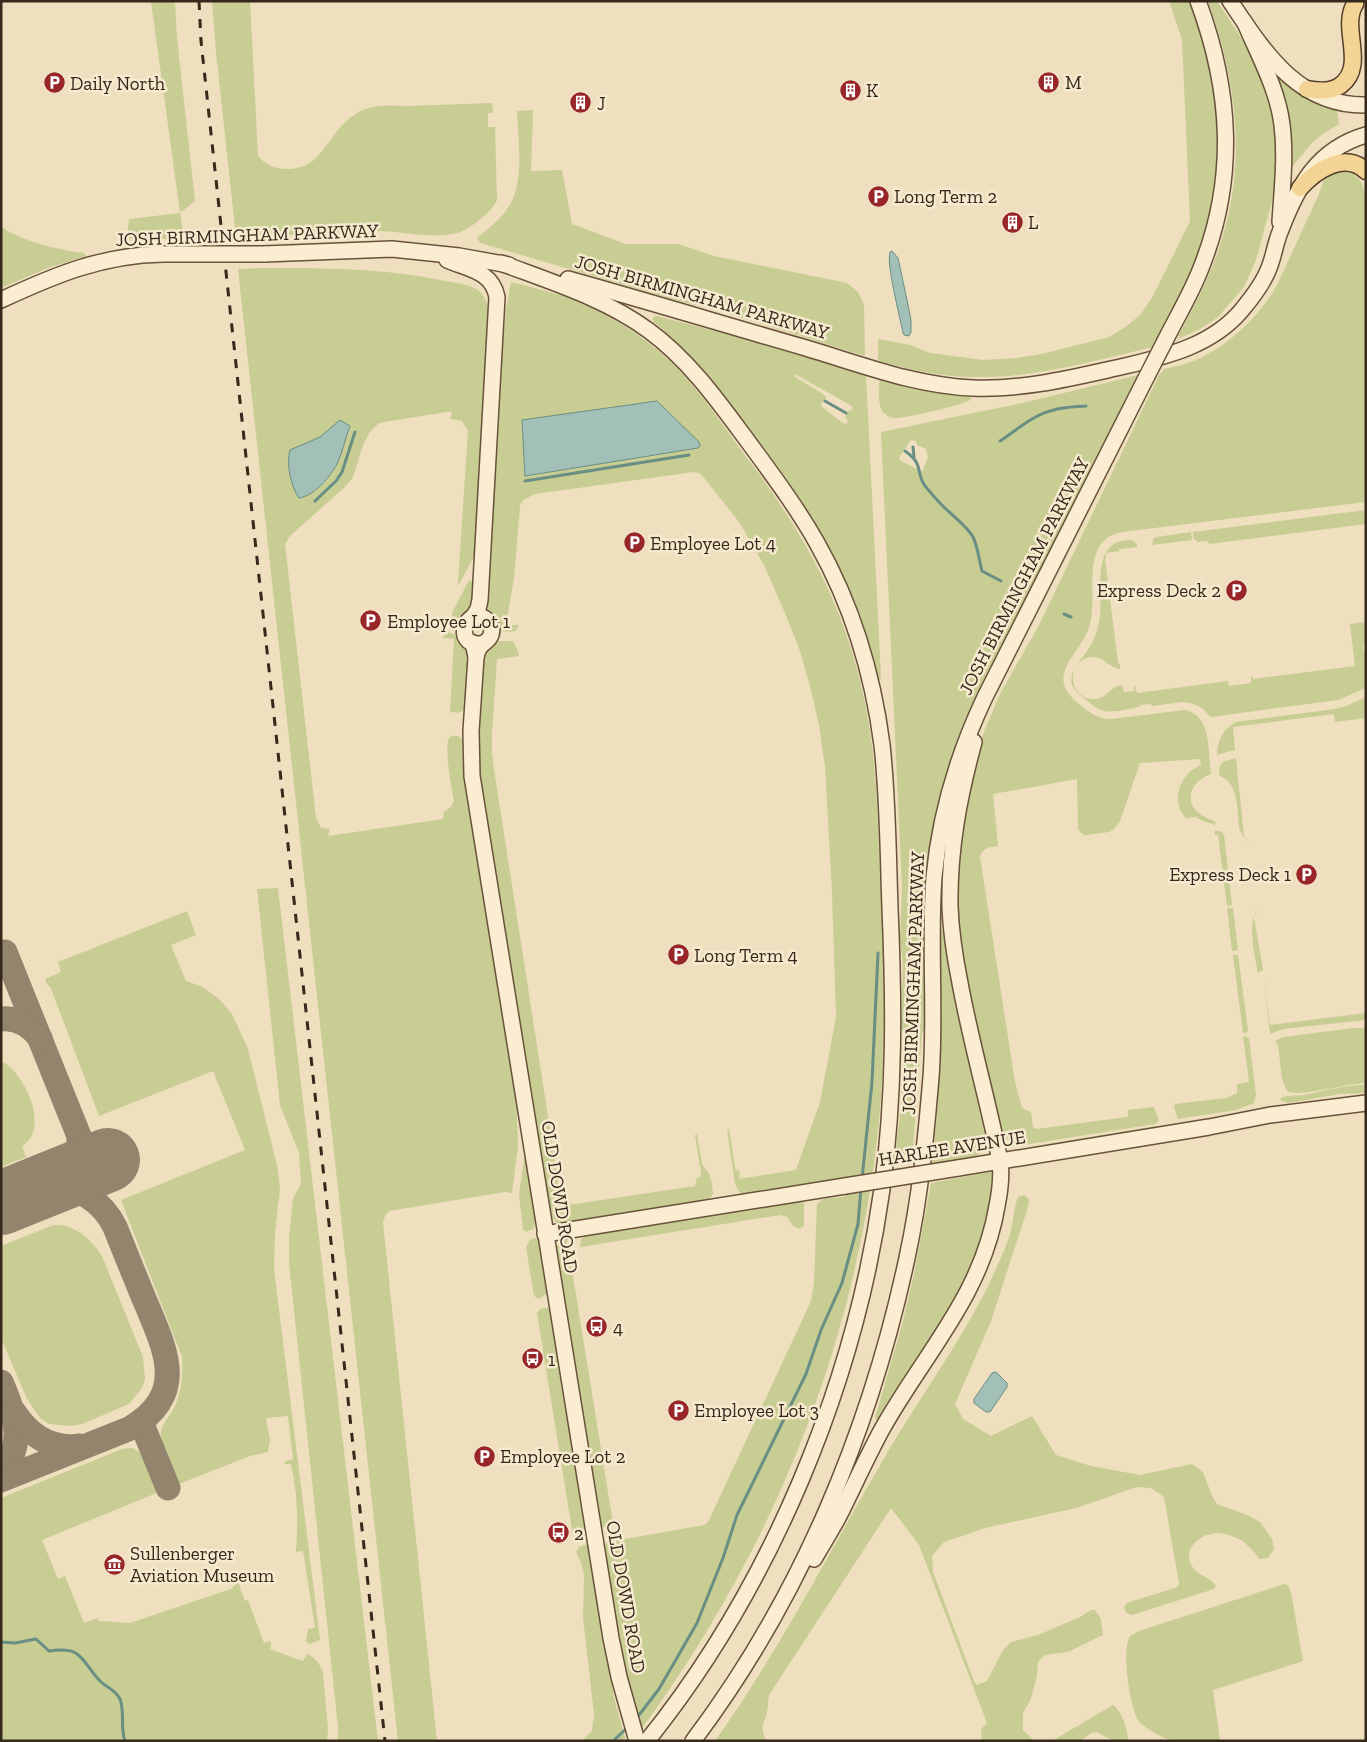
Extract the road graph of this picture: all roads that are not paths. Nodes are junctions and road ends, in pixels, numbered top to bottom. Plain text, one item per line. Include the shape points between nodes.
1 (1198, 1) edge
2 (1230, 1) edge
3 (1355, 3) edge
4 (1246, 23) junction
5 (1366, 66) edge
6 (1307, 89) junction
7 (1366, 105) edge
8 (1366, 135) edge
9 (1366, 171) edge
10 (1300, 188) junction
11 (1279, 233) junction
12 (424, 252) junction
13 (501, 263) junction
14 (1, 300) edge
15 (473, 617) junction
16 (477, 648) junction
17 (1008, 649) junction
18 (1366, 1103) edge
19 (1000, 1161) junction
20 (545, 1234) junction
21 (758, 1646) junction
22 (637, 1741) edge
23 (646, 1741) edge
24 (693, 1741) edge

1 - 17 main road, JOSH BIRMINGHAM PARKWAY, bridge via 1215,54 1224,98 1225,167 1212,235 1201,268
2 - 4 main road
3 - 5 main road
3 - 6 main road via 1351,16 1355,58 1351,75 1334,88
4 - 6 main road via 1279,68
4 - 11 main road via 1268,76 1282,124 1284,147
6 - 7 main road via 1343,102
8 - 10 main road via 1342,144 1326,156
9 - 10 main road via 1356,164 1333,164
10 - 11 main road
11 - 13 main road, JOSH BIRMINGHAM PARKWAY via 1269,268 1253,297 1214,335 1190,348 1164,356 1021,387 936,385 562,277
12 - 13 main road, JOSH BIRMINGHAM PARKWAY
12 - 14 main road, JOSH BIRMINGHAM PARKWAY, bridge via 392,249 129,256 94,263 49,278
12 - 15 main road via 486,276 494,285 497,297 480,600
13 - 23 main road, JOSH BIRMINGHAM PARKWAY via 591,297 622,313 650,331 700,378 782,488 819,545 848,608 859,641 882,743 894,1046 882,1188 864,1286 829,1406 782,1521 723,1631 690,1684
15 - 16 main road, OLD DOWD ROAD via 466,623 464,632
15 - 16 main road, OLD DOWD ROAD via 489,621 492,632 490,638
16 - 20 main road, OLD DOWD ROAD via 471,731 472,776
17 - 19 main road via 974,742 962,786 955,824 950,900 954,951 962,993
17 - 21 main road, JOSH BIRMINGHAM PARKWAY via 970,727 958,760 938,843 927,1127 908,1255 893,1318 870,1398 844,1469 814,1539
18 - 19 main road, HARLEE AVENUE via 1270,1115
19 - 20 main road, HARLEE AVENUE, bridge
19 - 21 main road via 1002,1173 994,1222 988,1246 969,1289 880,1432 807,1572
20 - 22 main road, OLD DOWD ROAD via 611,1638
21 - 24 main road, JOSH BIRMINGHAM PARKWAY

